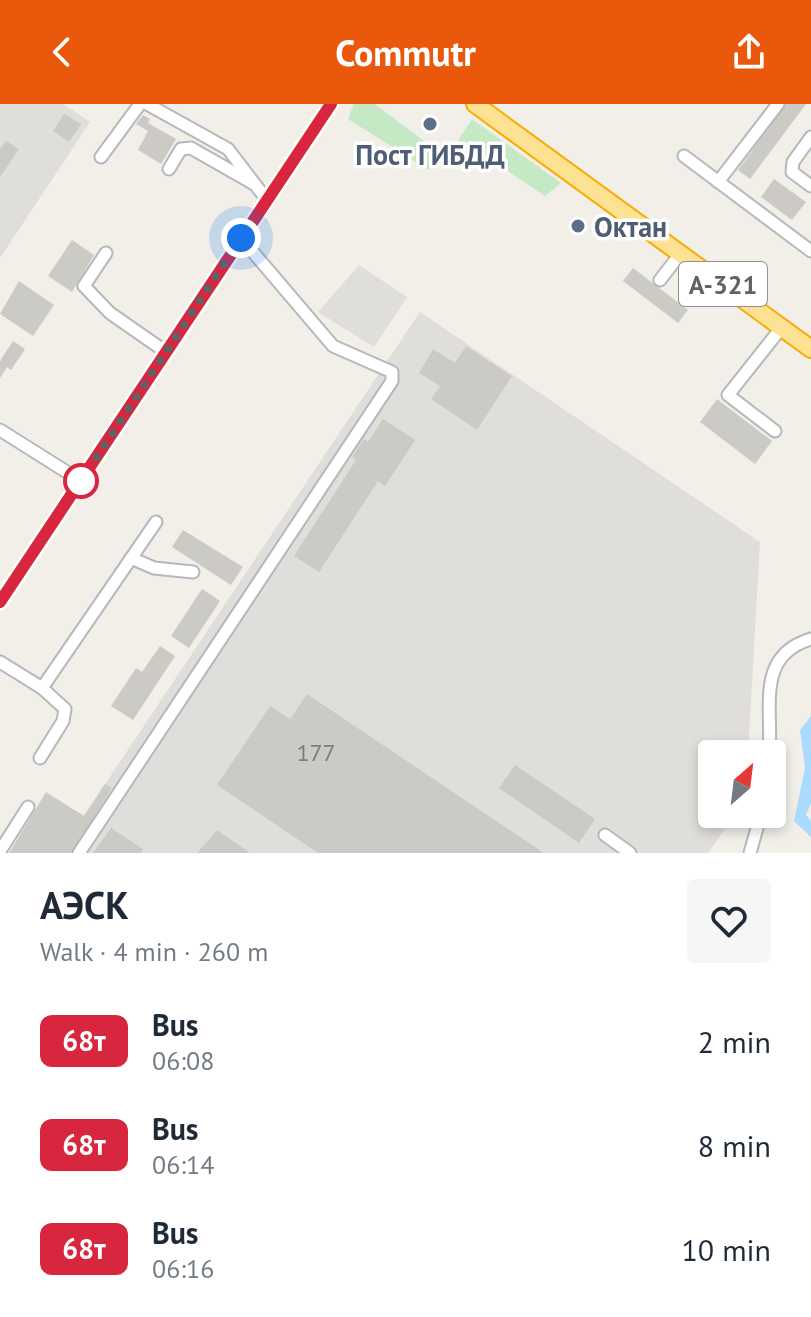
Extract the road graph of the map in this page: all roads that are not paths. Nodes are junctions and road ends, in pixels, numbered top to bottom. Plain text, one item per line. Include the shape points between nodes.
1 (140, 104) edge
2 (147, 104) edge
3 (331, 104) edge
4 (475, 104) edge
5 (778, 104) edge
6 (811, 137) edge
7 (684, 156) dead end
8 (101, 157) dead end
9 (169, 169) dead end
10 (718, 182) junction
11 (254, 184) junction
12 (811, 186) edge
13 (267, 200) junction
14 (241, 238) junction
15 (811, 251) edge
16 (106, 253) dead end
17 (681, 253) junction
18 (660, 280) dead end
19 (782, 327) junction
20 (811, 349) edge
21 (166, 352) junction
22 (0, 430) edge
23 (775, 431) dead end
24 (81, 481) junction
25 (156, 522) dead end
26 (131, 558) junction
27 (193, 572) dead end
28 (0, 602) edge
29 (811, 639) edge
30 (0, 662) edge
31 (42, 688) junction
32 (769, 740) edge
33 (40, 758) dead end
34 (28, 807) dead end
35 (757, 828) edge
36 (605, 835) dead end
37 (0, 851) edge
38 (79, 853) edge
39 (630, 853) edge
40 (750, 853) edge

1 - 8 lane
2 - 11 lane via 228,149
3 - 13 main road
4 - 17 highway, А-321
5 - 10 lane
6 - 12 lane via 792,172
7 - 10 lane
9 - 11 lane via 181,149 191,148
10 - 15 lane
11 - 13 lane
13 - 14 main road
14 - 21 main road
14 - 38 lane via 333,346 383,366 392,372 392,381
16 - 21 lane via 84,286 110,313
17 - 18 lane
17 - 19 highway, А-321
19 - 20 highway, А-321
19 - 23 lane via 728,395
21 - 24 main road
22 - 24 lane
24 - 28 main road
25 - 26 lane
26 - 27 lane via 154,568
26 - 31 lane
29 - 32 lane via 778,657 770,679
30 - 31 lane
31 - 33 lane via 65,709
34 - 37 lane
35 - 40 lane
36 - 39 lane

